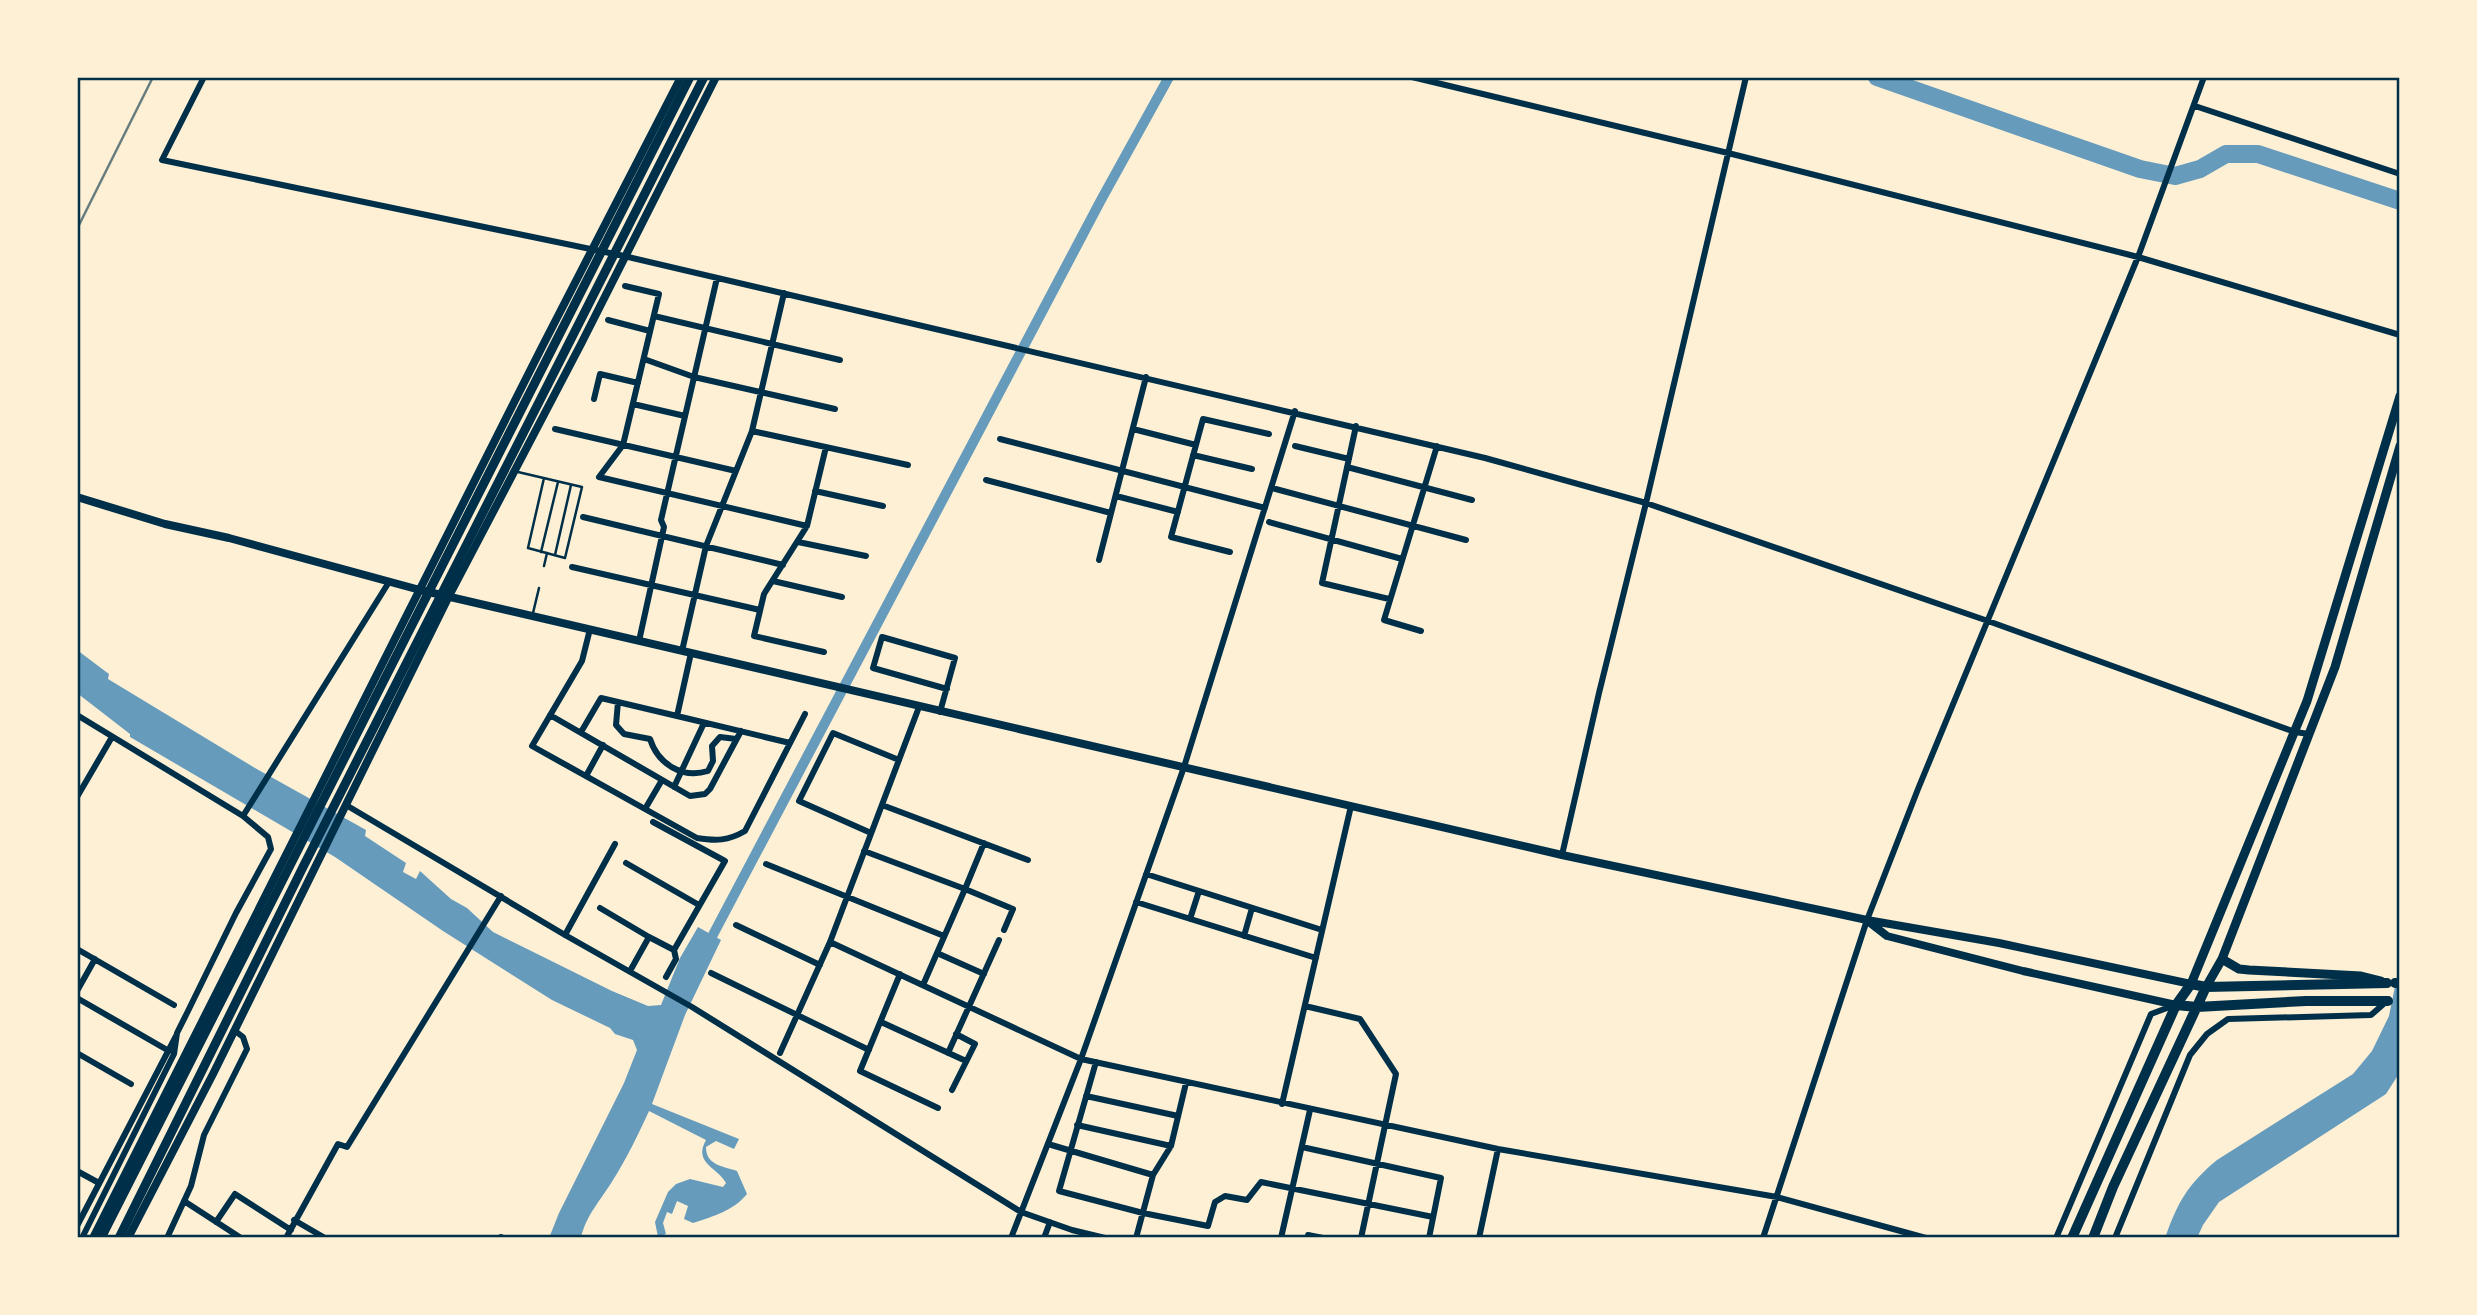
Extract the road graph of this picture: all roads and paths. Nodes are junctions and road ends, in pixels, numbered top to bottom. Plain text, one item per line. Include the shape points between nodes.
1 (204, 77) edge
2 (681, 77) edge
3 (690, 77) edge
4 (704, 77) edge
5 (716, 77) edge
6 (1412, 77) edge
7 (1746, 77) edge
8 (2204, 77) edge
9 (2195, 106) junction
10 (1728, 153) junction
11 (2400, 173) edge
12 (593, 249) junction
13 (624, 256) junction
14 (2138, 257) junction
15 (717, 278) junction
16 (625, 286) dead end
17 (783, 293) junction
18 (654, 316) junction
19 (608, 320) dead end
20 (705, 328) junction
21 (650, 331) junction
22 (2400, 335) edge
23 (772, 344) junction
24 (644, 359) junction
25 (840, 360) dead end
26 (694, 377) junction
27 (1146, 377) junction
28 (638, 383) junction
29 (761, 392) junction
30 (2400, 396) edge
31 (594, 399) dead end
32 (633, 404) junction
33 (835, 409) dead end
34 (1295, 411) junction
35 (685, 416) junction
36 (1356, 426) junction
37 (555, 429) dead end
38 (1133, 429) junction
39 (752, 431) junction
40 (1269, 434) dead end
41 (1000, 439) dead end
42 (623, 445) junction
43 (1196, 445) junction
44 (1295, 446) dead end
45 (1437, 446) junction
46 (2400, 446) edge
47 (826, 447) junction
48 (1193, 455) junction
49 (676, 457) junction
50 (1348, 463) junction
51 (908, 464) dead end
52 (1252, 469) dead end
53 (513, 471) junction
54 (736, 471) junction
55 (1122, 471) junction
56 (544, 478) junction
57 (986, 480) dead end
58 (558, 482) junction
59 (571, 485) junction
60 (1185, 487) junction
61 (1424, 487) junction
62 (1272, 488) junction
63 (815, 491) junction
64 (667, 493) junction
65 (1116, 496) junction
66 (77, 498) edge
67 (1472, 500) dead end
68 (1646, 503) junction
69 (722, 506) junction
70 (883, 506) dead end
71 (1339, 506) junction
72 (1265, 508) junction
73 (1178, 512) junction
74 (1111, 513) junction
75 (583, 517) dead end
76 (1269, 522) dead end
77 (807, 526) junction
78 (1412, 526) junction
79 (662, 536) junction
80 (1331, 540) junction
81 (1466, 540) dead end
82 (797, 541) junction
83 (706, 546) junction
84 (541, 552) junction
85 (1230, 552) dead end
86 (548, 553) junction
87 (555, 555) junction
88 (866, 556) dead end
89 (1402, 559) junction
90 (1099, 560) dead end
91 (783, 565) junction
92 (544, 566) dead end
93 (572, 567) dead end
94 (773, 581) junction
95 (389, 582) junction
96 (651, 585) junction
97 (539, 588) dead end
98 (420, 590) junction
99 (449, 596) junction
100 (695, 596) junction
101 (842, 597) dead end
102 (1389, 599) junction
103 (760, 610) junction
104 (533, 616) junction
105 (1988, 621) junction
106 (590, 629) junction
107 (1421, 631) dead end
108 (639, 641) junction
109 (686, 652) junction
110 (824, 652) dead end
111 (947, 689) junction
112 (618, 702) junction
113 (919, 707) junction
114 (940, 712) junction
115 (805, 714) dead end
116 (77, 715) edge
117 (550, 715) junction
118 (677, 716) junction
119 (704, 723) junction
120 (581, 732) junction
121 (741, 732) junction
122 (2295, 732) junction
123 (2309, 734) junction
124 (112, 737) junction
125 (736, 739) junction
126 (790, 743) junction
127 (603, 745) junction
128 (899, 760) junction
129 (1184, 767) junction
130 (681, 773) junction
131 (586, 776) junction
132 (662, 780) junction
133 (674, 787) junction
134 (77, 797) edge
135 (882, 805) junction
136 (1351, 806) junction
137 (344, 807) junction
138 (645, 809) junction
139 (243, 816) junction
140 (653, 822) dead end
141 (871, 833) junction
142 (984, 843) junction
143 (615, 844) dead end
144 (864, 851) junction
145 (1562, 855) junction
146 (1028, 860) dead end
147 (626, 863) dead end
148 (766, 864) dead end
149 (1146, 874) junction
150 (965, 889) junction
151 (1199, 891) junction
152 (501, 896) junction
153 (847, 896) junction
154 (1136, 902) junction
155 (699, 905) junction
156 (600, 908) dead end
157 (1252, 908) junction
158 (1190, 919) junction
159 (1867, 920) junction
160 (736, 925) dead end
161 (1004, 930) dead end
162 (1322, 930) junction
163 (565, 935) junction
164 (944, 936) junction
165 (1244, 936) junction
166 (649, 937) junction
167 (999, 940) dead end
168 (830, 942) junction
169 (77, 948) edge
170 (674, 950) junction
171 (937, 953) junction
172 (1315, 958) junction
173 (95, 959) junction
174 (2222, 959) junction
175 (820, 965) junction
176 (630, 971) junction
177 (711, 974) dead end
178 (900, 974) junction
179 (984, 974) junction
180 (666, 977) dead end
181 (2394, 983) edge
182 (2191, 984) junction
183 (923, 985) junction
184 (2206, 987) junction
185 (77, 991) edge
186 (77, 998) edge
187 (2393, 1000) edge
188 (2176, 1004) junction
189 (174, 1005) dead end
190 (1304, 1006) junction
191 (969, 1007) junction
192 (2197, 1007) junction
193 (797, 1016) junction
194 (881, 1022) junction
195 (234, 1030) junction
196 (177, 1034) junction
197 (956, 1034) junction
198 (167, 1050) junction
199 (869, 1050) junction
200 (947, 1052) junction
201 (77, 1053) edge
202 (780, 1053) dead end
203 (174, 1054) junction
204 (1081, 1059) junction
205 (966, 1061) junction
206 (1096, 1062) junction
207 (1186, 1083) junction
208 (131, 1084) dead end
209 (952, 1090) dead end
210 (1086, 1096) junction
211 (1282, 1104) junction
212 (938, 1108) dead end
213 (1310, 1110) junction
214 (1178, 1116) junction
215 (1077, 1125) junction
216 (1384, 1125) junction
217 (1048, 1144) junction
218 (1171, 1146) junction
219 (1302, 1147) junction
220 (1498, 1149) junction
221 (1070, 1150) junction
222 (1376, 1164) junction
223 (77, 1171) edge
224 (1153, 1175) junction
225 (99, 1183) junction
226 (1292, 1188) junction
227 (1777, 1197) junction
228 (184, 1201) junction
229 (1368, 1205) junction
230 (1021, 1212) junction
231 (1143, 1213) junction
232 (1433, 1217) junction
233 (294, 1220) junction
234 (216, 1222) junction
235 (1050, 1222) junction
236 (77, 1226) edge
237 (291, 1230) junction
238 (1308, 1235) dead end
239 (169, 1237) edge
240 (82, 1238) edge
241 (93, 1238) edge
242 (101, 1238) edge
243 (119, 1238) edge
244 (128, 1238) edge
245 (241, 1238) edge
246 (286, 1238) edge
247 (325, 1238) edge
248 (1011, 1238) edge
249 (1044, 1238) edge
250 (1105, 1238) edge
251 (1136, 1238) edge
252 (1281, 1238) edge
253 (1323, 1238) edge
254 (1361, 1238) edge
255 (1429, 1238) edge
256 (1479, 1238) edge
257 (1763, 1238) edge
258 (1926, 1238) edge
259 (2056, 1238) edge
260 (2072, 1238) edge
261 (2094, 1238) edge
262 (2115, 1238) edge

1 - 12 street via 163,160
2 - 12 main road
3 - 242 main road
4 - 243 main road
5 - 13 main road
6 - 10 street
7 - 10 street
8 - 9 street
9 - 11 street
9 - 14 street
10 - 14 street
10 - 68 street
12 - 13 street
12 - 98 main road
13 - 15 street
13 - 53 main road
14 - 22 street
14 - 105 street
15 - 17 street
15 - 20 street
16 - 18 street via 659,294
17 - 23 street
17 - 27 street
18 - 20 street
18 - 21 street
19 - 21 street
20 - 23 street
20 - 26 street
21 - 24 street
23 - 25 street
23 - 29 street
24 - 26 street
24 - 28 street
26 - 29 street
26 - 35 street
27 - 34 street
27 - 38 street
28 - 31 street via 600,374
28 - 32 street
29 - 33 street
29 - 39 street
30 - 122 main road
32 - 35 street
32 - 42 street
34 - 36 street
34 - 62 street
35 - 49 street
36 - 45 street
36 - 50 street
37 - 42 street
38 - 43 street
38 - 55 street
39 - 47 street
39 - 54 street
40 - 43 street via 1203,419
41 - 55 street
42 - 49 street
42 - 64 street via 599,477
43 - 48 street
44 - 50 street
45 - 61 street
45 - 68 street
46 - 123 main road via 2336,667
47 - 51 street
47 - 63 street
48 - 52 street
48 - 60 street
49 - 54 street
49 - 64 street
50 - 61 street
50 - 71 street
53 - 56 lane
53 - 99 main road
54 - 69 street
55 - 60 street
55 - 65 street
56 - 58 lane
56 - 84 lane via 528,548
57 - 74 street
58 - 59 lane
58 - 84 lane
59 - 87 lane
59 - 87 lane via 582,487 565,558
60 - 72 street
60 - 73 street
61 - 67 street
61 - 78 street
62 - 71 street
62 - 72 street
63 - 70 street
63 - 77 street
64 - 69 street
64 - 79 street
65 - 73 street
65 - 74 street
66 - 95 main road
68 - 105 street
68 - 145 street
69 - 77 street
69 - 83 street
71 - 78 street
71 - 80 street
72 - 129 street
73 - 85 street via 1171,537
74 - 90 street
75 - 79 street
76 - 80 street
77 - 82 street
78 - 81 street
78 - 89 street
79 - 83 street
79 - 96 street
80 - 89 street
80 - 102 street via 1322,583
82 - 88 street
82 - 91 street
83 - 91 street
83 - 100 street
84 - 86 lane
86 - 87 lane
86 - 92 lane
89 - 102 street
91 - 94 street
93 - 96 street
94 - 101 street
94 - 103 street
95 - 98 main road
95 - 139 street
96 - 100 street
96 - 108 street
97 - 104 lane
98 - 99 main road
98 - 241 main road
99 - 104 main road
99 - 137 main road
100 - 103 street
100 - 109 street
102 - 107 street via 1384,620
103 - 110 street via 754,636
104 - 106 main road
105 - 122 street
105 - 159 street
106 - 108 main road
106 - 117 street via 582,661
108 - 109 main road
109 - 113 main road
109 - 118 street
111 - 111 street via 955,658 882,637 873,668
111 - 114 street
112 - 118 street
112 - 120 street via 601,698
112 - 130 street via 616,725 624,734 650,739 654,751
113 - 114 main road
113 - 128 street
114 - 129 main road
115 - 126 street
116 - 124 street
117 - 120 street
117 - 131 street via 532,746
118 - 119 street
119 - 121 street
119 - 130 street
120 - 127 street
121 - 125 street
121 - 126 street
122 - 123 street
122 - 182 main road
123 - 174 main road
124 - 134 street
124 - 139 street
125 - 130 street via 720,737 712,746 708,771
125 - 133 street via 705,794 690,796
126 - 138 street via 745,831 731,839 697,838
127 - 131 street
127 - 132 street
128 - 135 street
128 - 141 street via 833,733 799,802
129 - 136 main road
129 - 149 street
130 - 133 street
131 - 138 street
132 - 133 street
132 - 138 street
135 - 141 street
135 - 142 street
136 - 145 main road
136 - 162 street
137 - 152 street
137 - 195 main road
139 - 196 street via 268,837 271,849
140 - 155 street via 725,861
141 - 144 street
142 - 146 street
142 - 150 street
143 - 163 street
144 - 150 street
144 - 153 street
145 - 159 main road
147 - 155 street
148 - 153 street
149 - 151 street
149 - 154 street
150 - 161 street via 1013,909
150 - 164 street
151 - 157 street
151 - 158 street
152 - 163 street
152 - 233 street via 347,1147 338,1144
153 - 164 street
153 - 168 street
154 - 158 street
154 - 204 street
155 - 170 street
156 - 166 street
157 - 162 street
157 - 165 street
158 - 165 street
159 - 182 main road
159 - 188 main road via 1887,936
159 - 227 street
160 - 175 street
162 - 172 street
163 - 176 street
164 - 171 street
165 - 172 street
166 - 170 street
166 - 176 street
167 - 179 street
168 - 175 street
168 - 178 street
169 - 173 street
170 - 180 street via 676,959
171 - 179 street
171 - 183 street
172 - 190 street
173 - 185 street
173 - 189 street
174 - 181 main road via 2239,969 2361,975
174 - 184 main road
175 - 193 street
176 - 230 street
177 - 193 street
178 - 183 street
178 - 194 street
179 - 191 street
181 - 184 highway
182 - 184 highway
182 - 188 highway
183 - 191 street
184 - 192 highway
186 - 198 street
187 - 192 highway
187 - 262 street via 2371,1015 2228,1019 2207,1034 2190,1055
188 - 192 highway
188 - 259 street via 2151,1014
188 - 260 highway
190 - 211 street
190 - 216 street via 1360,1019 1396,1074
191 - 197 street
191 - 204 street
192 - 261 highway
193 - 199 street
193 - 202 street
194 - 199 street
194 - 200 street
195 - 228 street via 247,1049 204,1135
195 - 244 main road
196 - 198 street
196 - 203 street
197 - 200 street
197 - 205 street via 975,1044
198 - 203 street
198 - 225 street
199 - 212 street via 860,1071
200 - 205 street
201 - 208 street
203 - 240 street
204 - 206 street
204 - 217 street
205 - 209 street
206 - 207 street
206 - 210 street
207 - 211 street
207 - 214 street
210 - 214 street
210 - 215 street
211 - 213 street
213 - 216 street
213 - 219 street
214 - 218 street
215 - 218 street
215 - 221 street
216 - 220 street
216 - 222 street
217 - 221 street
217 - 230 street
218 - 224 street
219 - 222 street
219 - 226 street
220 - 227 street
220 - 256 street
221 - 224 street
221 - 231 street via 1059,1191
222 - 229 street
222 - 232 street via 1441,1178
223 - 225 street
224 - 231 street
225 - 236 street
226 - 229 street
226 - 231 street via 1261,1182 1247,1200 1225,1196 1215,1202 1208,1226
226 - 252 street
227 - 257 street
227 - 258 street
228 - 234 street
228 - 239 street
229 - 232 street
229 - 254 street
230 - 235 street
230 - 248 street
231 - 251 street
232 - 255 street
233 - 237 street
233 - 247 street
234 - 237 street via 235,1194
234 - 245 street
235 - 249 street
235 - 250 street
237 - 246 street
238 - 253 street

